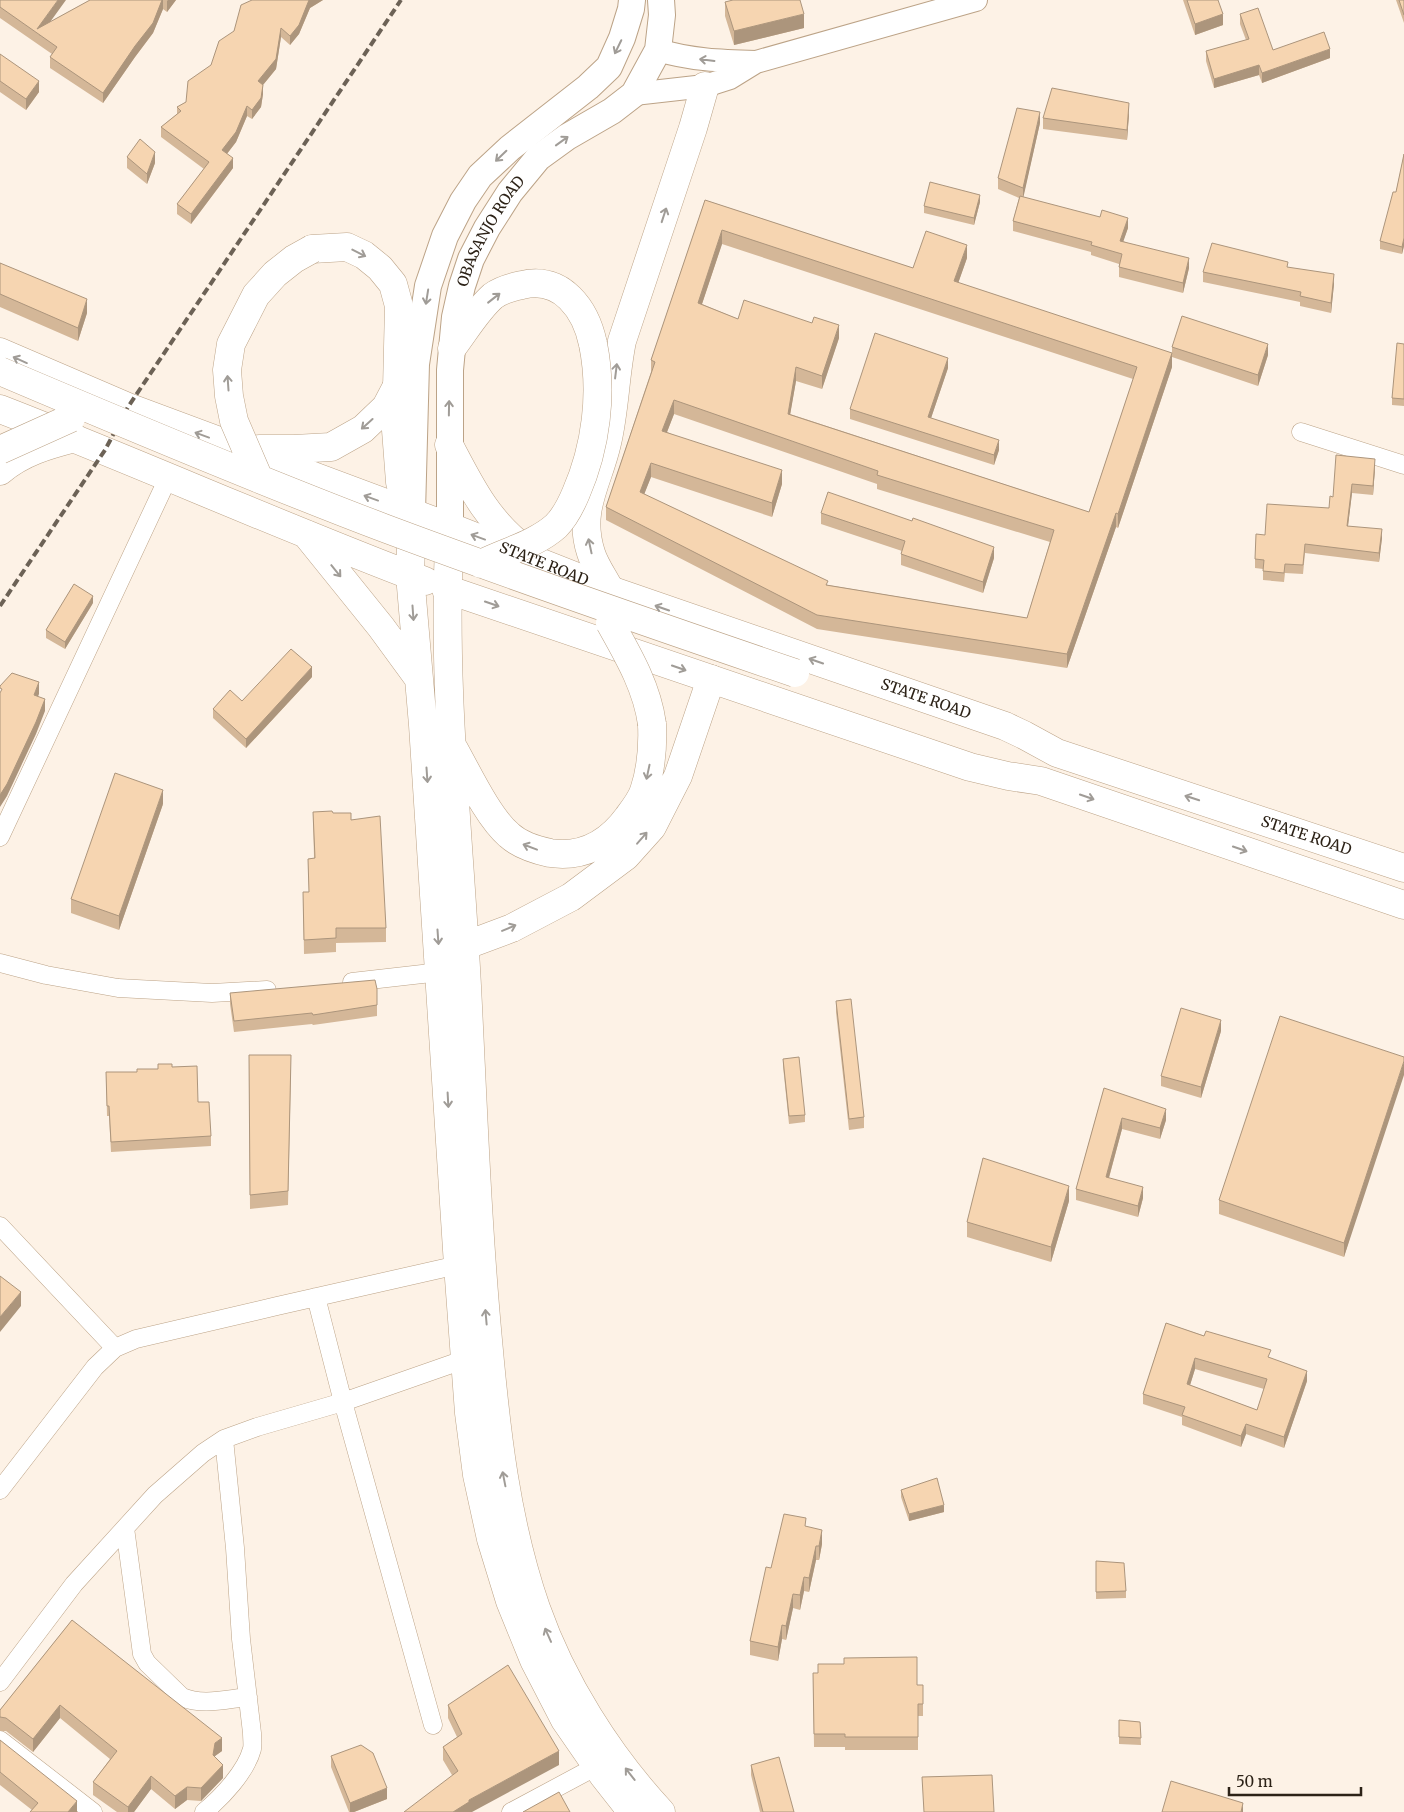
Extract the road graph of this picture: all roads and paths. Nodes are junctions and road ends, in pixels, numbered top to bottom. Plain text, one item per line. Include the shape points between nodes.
1 (632, 0) edge
2 (661, 0) edge
3 (976, 0) edge
4 (658, 50) junction
5 (756, 62) junction
6 (705, 86) junction
7 (634, 94) junction
8 (452, 348) junction
9 (0, 352) edge
10 (0, 371) edge
11 (397, 386) junction
12 (0, 388) edge
13 (0, 409) edge
14 (73, 428) junction
15 (1301, 432) dead end
16 (449, 445) junction
17 (236, 448) junction
18 (0, 450) edge
19 (1404, 465) edge
20 (0, 471) edge
21 (168, 478) junction
22 (259, 479) junction
23 (412, 512) junction
24 (450, 526) junction
25 (305, 533) junction
26 (481, 564) junction
27 (546, 564) junction
28 (410, 575) junction
29 (446, 588) junction
30 (610, 590) junction
31 (610, 623) junction
32 (418, 679) junction
33 (711, 679) junction
34 (793, 680) junction
35 (450, 742) junction
36 (1057, 753) junction
37 (1040, 781) junction
38 (0, 837) edge
39 (1404, 868) edge
40 (1404, 905) edge
41 (464, 946) junction
42 (0, 963) edge
43 (440, 972) junction
44 (333, 984) edge
45 (285, 989) edge
46 (0, 1226) edge
47 (458, 1266) junction
48 (316, 1297) junction
49 (115, 1348) junction
50 (466, 1359) junction
51 (342, 1402) junction
52 (224, 1439) junction
53 (1, 1489) edge
54 (125, 1528) junction
55 (0, 1682) edge
56 (248, 1697) junction
57 (433, 1726) dead end
58 (0, 1740) edge
59 (597, 1766) junction
60 (93, 1812) edge
61 (204, 1812) edge
62 (511, 1812) edge
63 (632, 1812) edge
64 (661, 1812) edge

1 -> 23 main road via 622,38 609,66 480,176 445,236 428,286 416,364
2 - 4 main road, OBASANJO ROAD
3 - 5 street
5 -> 4 street via 716,61
4 - 7 main road, OBASANJO ROAD
5 - 6 street via 730,78
6 - 7 street
30 -> 6 main road via 591,554 586,508 607,443 622,341
8 -> 7 main road, OBASANJO ROAD via 455,317 471,258 510,192 538,158
16 -> 8 main road, OBASANJO ROAD
8 -> 26 main road, bridge via 494,296 512,287 542,284 560,290 583,313 597,364 595,426 589,455 568,509 556,526 534,540
17 -> 9 main road, STATE ROAD via 128,407
10 - 22 main road, bridge
11 -> 17 main road via 386,407 363,429 331,447
22 -> 11 main road, bridge via 232,412 227,370 231,344 256,295 294,258 312,249 347,247 380,268 392,284 399,306
11 - 23 main road via 400,482
12 - 14 main road
13 - 14 main road
14 - 18 main road, bridge
14 - 20 main road
14 - 21 main road
14 - 31 main road via 465,576
15 - 19 street
16 - 24 main road, OBASANJO ROAD
16 - 27 main road via 488,514 508,536
23 -> 17 main road, STATE ROAD
21 - 25 main road
21 - 38 street
22 - 26 main road, bridge
23 - 24 main road, STATE ROAD
23 - 28 main road
27 -> 24 main road, STATE ROAD
24 - 29 main road
25 - 28 main road
25 -> 32 main road via 381,627
26 - 34 main road, bridge
27 - 30 main road, STATE ROAD
28 - 29 main road
28 -> 32 main road
29 -> 33 main road
29 - 35 main road
36 -> 30 main road, STATE ROAD via 1005,726
31 - 34 main road
31 -> 35 main road, bridge via 636,671 650,712 653,740 644,792 621,827 607,840 595,848 562,855 525,846 496,822
32 -> 43 main road
33 - 37 main road via 970,767
41 -> 33 main road via 512,928 571,897 626,856 652,827 678,776
34 - 36 main road
34 - 37 main road via 858,711
35 - 41 main road
39 -> 36 main road, STATE ROAD
37 -> 40 main road
64 -> 41 main road via 599,1735 563,1669 536,1609 518,1548 503,1477 492,1390 480,1256
42 - 45 street via 118,988 212,993
43 - 44 street
43 -> 47 main road
46 - 49 street
47 - 48 street
47 - 50 main road
48 - 49 street via 136,1339
48 - 51 street
49 - 53 street via 96,1367
50 - 51 street
50 - 59 main road via 477,1475 490,1539 534,1660 565,1720
51 - 52 street
51 - 57 street
52 - 54 street via 155,1495
52 - 56 street
54 - 55 street via 74,1584
54 - 56 street via 142,1654 147,1663 189,1700 200,1702
56 - 61 street via 252,1749 245,1765 221,1798
58 - 60 street
59 - 62 street
59 - 63 main road

